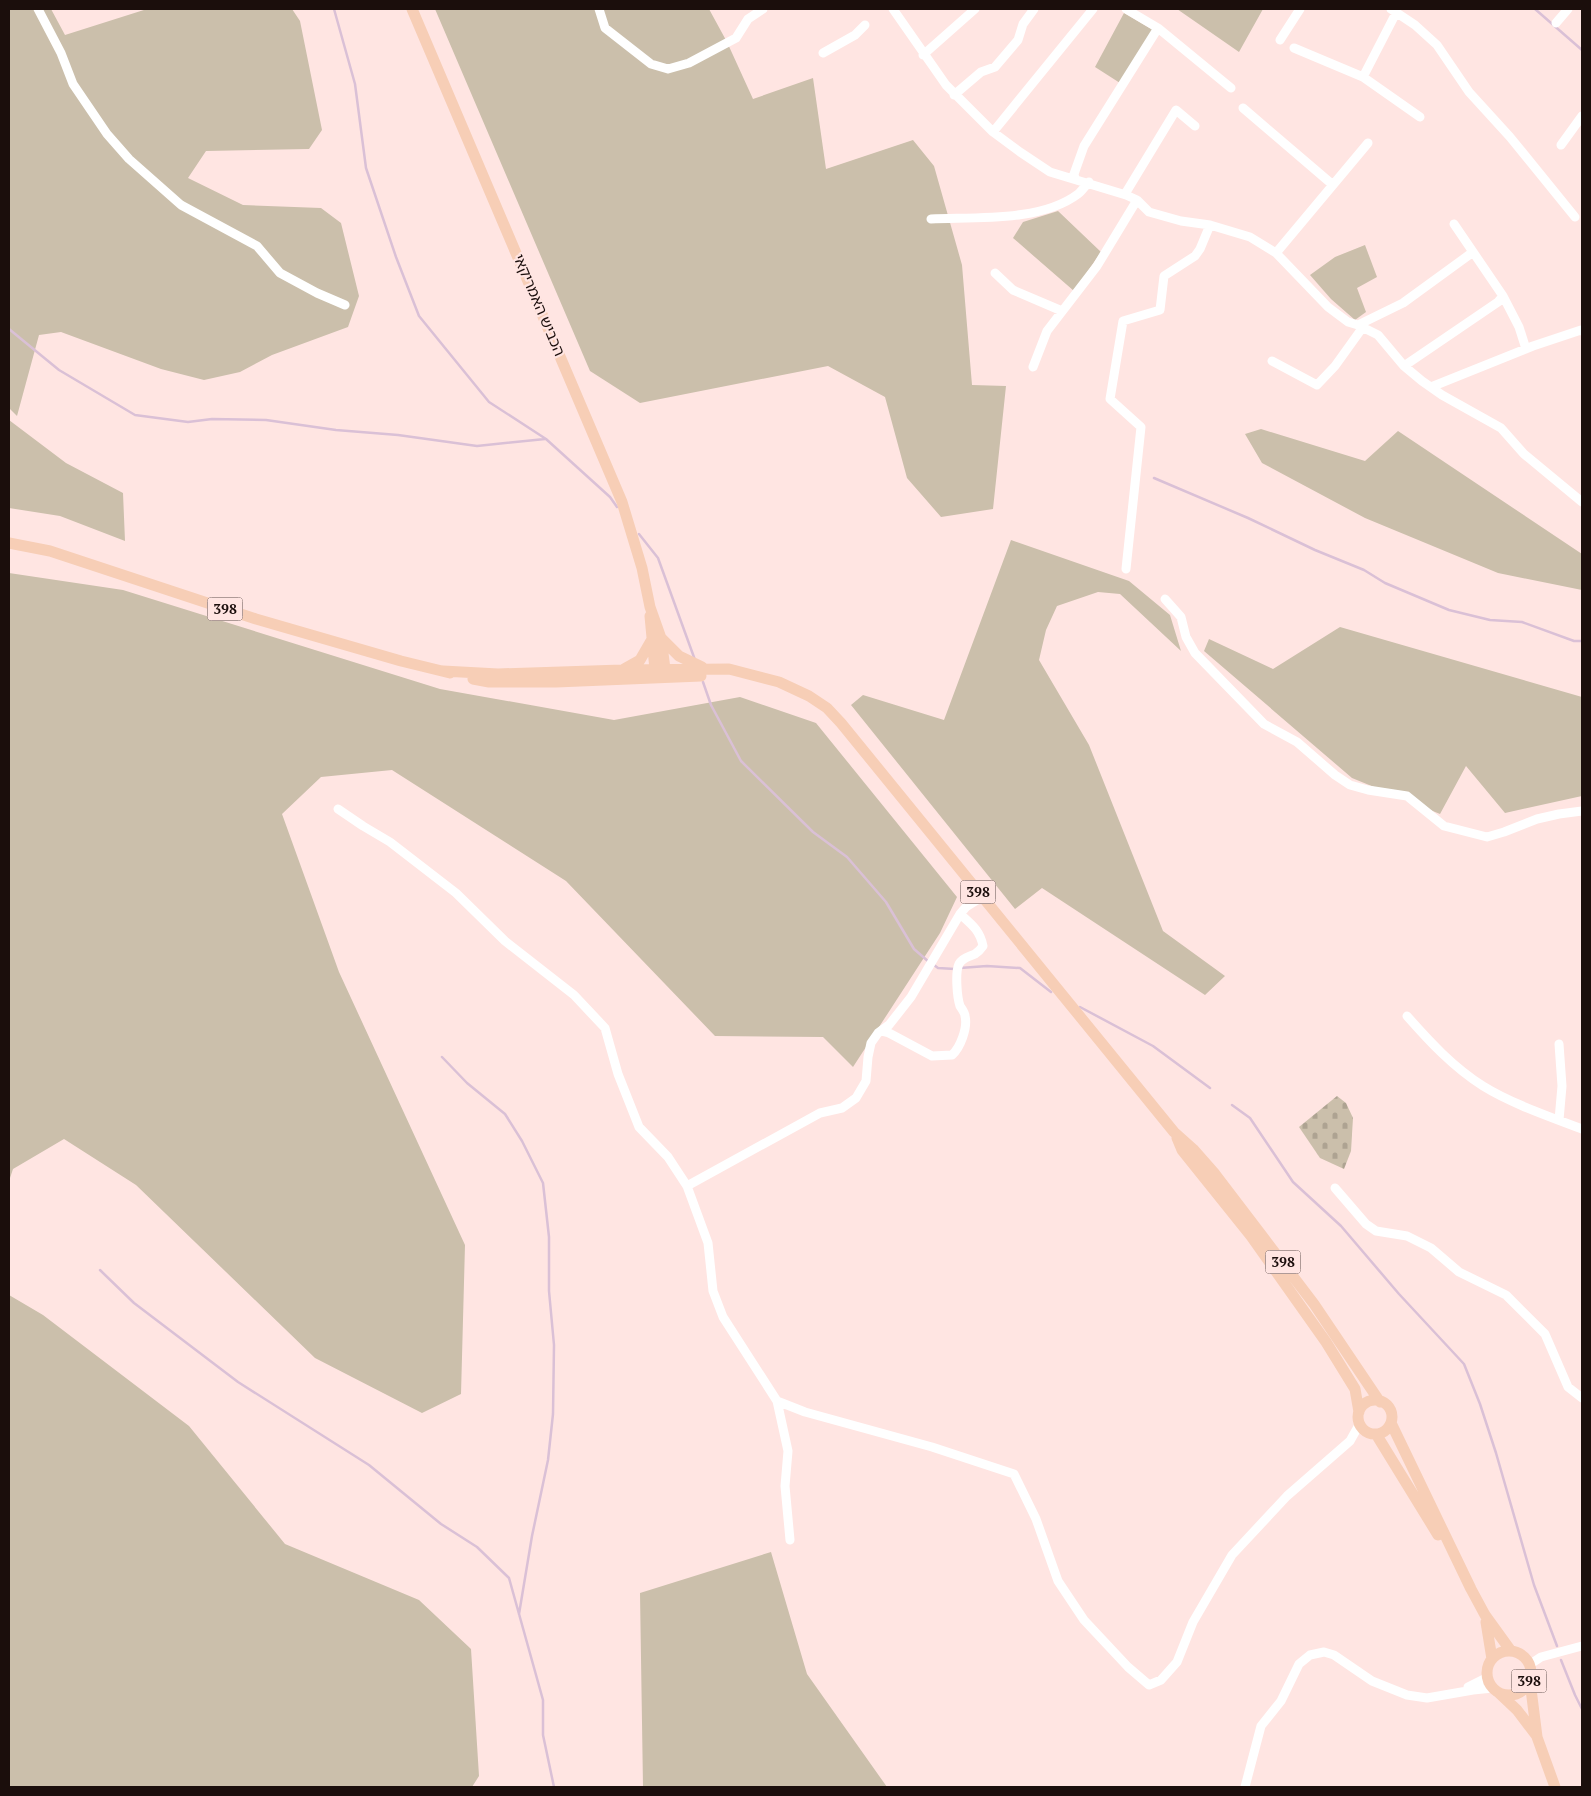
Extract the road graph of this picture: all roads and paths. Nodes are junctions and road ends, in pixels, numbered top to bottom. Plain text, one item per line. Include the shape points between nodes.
1 (38, 9) edge
2 (412, 9) edge
3 (599, 9) edge
4 (763, 9) edge
5 (893, 9) edge
6 (975, 9) edge
7 (1034, 9) edge
8 (1093, 9) edge
9 (1126, 9) edge
10 (1300, 9) edge
11 (1568, 9) edge
12 (1393, 11) edge
13 (1556, 24) dead end
14 (865, 25) dead end
15 (1158, 28) junction
16 (1280, 40) dead end
17 (1294, 48) dead end
18 (823, 54) dead end
19 (923, 55) junction
20 (1363, 77) junction
21 (1231, 88) dead end
22 (954, 95) junction
23 (1243, 108) dead end
24 (1582, 116) edge
25 (1420, 117) dead end
26 (1194, 126) dead end
27 (993, 132) junction
28 (1368, 143) dead end
29 (1561, 145) dead end
30 (1075, 179) junction
31 (1089, 182) junction
32 (1333, 184) junction
33 (1125, 194) junction
34 (1137, 200) junction
35 (1575, 217) dead end
36 (932, 219) dead end
37 (1454, 224) dead end
38 (1210, 226) junction
39 (1474, 252) junction
40 (1276, 254) junction
41 (995, 274) dead end
42 (1503, 296) junction
43 (345, 305) dead end
44 (1062, 311) junction
45 (1360, 326) junction
46 (1582, 331) edge
47 (1526, 349) junction
48 (1272, 361) dead end
49 (1404, 366) junction
50 (1033, 367) dead end
51 (1431, 387) junction
52 (1582, 502) edge
53 (9, 543) edge
54 (1126, 569) dead end
55 (1165, 599) dead end
56 (656, 640) junction
57 (709, 669) junction
58 (443, 670) junction
59 (622, 670) junction
60 (660, 672) junction
61 (763, 678) junction
62 (338, 809) dead end
63 (1582, 811) edge
64 (982, 897) junction
65 (960, 914) junction
66 (1407, 1016) dead end
67 (881, 1031) junction
68 (1559, 1044) dead end
69 (1559, 1120) junction
70 (1582, 1129) edge
71 (687, 1186) junction
72 (1335, 1188) dead end
73 (1309, 1307) junction
74 (1582, 1398) edge
75 (777, 1401) junction
76 (1380, 1402) junction
77 (1359, 1412) junction
78 (1391, 1423) junction
79 (1359, 1425) junction
80 (1376, 1434) junction
81 (790, 1540) dead end
82 (1471, 1589) junction
83 (1485, 1615) junction
84 (1582, 1646) edge
85 (1511, 1651) junction
86 (1492, 1659) junction
87 (1530, 1666) junction
88 (1488, 1677) junction
89 (1530, 1681) junction
90 (1496, 1690) junction
91 (1408, 1695) junction
92 (1537, 1736) junction
93 (1245, 1787) edge
94 (1555, 1787) edge

1 - 43 street via 73,84 107,134 129,159 182,205 257,246 280,272
2 - 56 main road, הכביש האמריקאי via 609,468 633,536
3 - 4 street via 605,28 651,64 668,69 689,63 736,38 748,19
5 - 19 street
6 - 19 street
7 - 22 street via 1023,24 1018,40 995,67 980,72
8 - 27 street
9 - 15 street
10 - 16 street
11 - 13 street
12 - 20 street
12 - 35 street via 1437,45 1469,92
14 - 18 street via 855,35
15 - 21 street
15 - 30 street via 1084,146
17 - 20 street
19 - 22 street
20 - 25 street
22 - 27 street
23 - 32 street
24 - 29 street
26 - 33 street via 1176,110
27 - 30 street via 1050,172
28 - 32 street
30 - 31 street
31 - 33 street
31 - 36 street via 1079,194 1050,208 1023,215
32 - 40 street
33 - 34 street
34 - 38 street via 1149,212
34 - 44 street via 1097,266
37 - 39 street
38 - 40 street via 1250,237
38 - 54 street via 1195,256 1164,276 1160,310 1122,321 1110,400 1141,427
39 - 42 street
39 - 45 street via 1403,303
40 - 45 street via 1328,307 1348,322
41 - 44 street via 1013,290
42 - 47 street via 1519,326
42 - 49 street
44 - 50 street via 1047,331
45 - 48 street via 1335,366 1317,385
45 - 49 street via 1378,335
46 - 47 street
47 - 51 street
49 - 51 street
51 - 52 street via 1501,428 1524,454
53 - 58 main road, 398 via 50,551 256,619
55 - 63 street via 1181,617 1186,637 1195,653 1264,724 1297,742 1350,785 1406,796 1444,826 1487,837 1537,819
56 - 57 main road via 686,661
56 - 59 main road via 640,660
56 - 60 main road
57 - 60 main road, 398
57 - 61 main road, 398 via 729,669
58 - 59 main road, 398 via 498,674
58 - 60 main road, 398 via 489,682 556,682
59 - 60 main road, 398
60 - 61 main road, 398
61 - 64 main road, 398 via 809,696 827,708
62 - 71 street via 390,842 456,893 505,941 574,995 605,1028 618,1074 639,1127 668,1157
64 - 65 street
64 - 73 main road, 398 via 1174,1132 1182,1150
65 - 67 street via 911,997
65 - 67 street via 978,929 983,946 965,958 958,969 959,1004 965,1016 958,1050 952,1055 932,1056
66 - 69 street via 1434,1047 1484,1087
67 - 71 street via 871,1043 866,1082 856,1098 842,1108 820,1113
68 - 69 street via 1562,1086
69 - 70 street
71 - 75 street via 708,1243 713,1291 723,1317
72 - 74 street via 1376,1231 1407,1236 1431,1248 1459,1272 1506,1294 1545,1334 1568,1387
73 - 76 main road, 398
73 - 77 main road, 398 via 1355,1389
75 - 79 street via 1014,1474 1036,1519 1058,1580 1084,1620 1149,1685 1162,1680 1177,1662 1193,1622 1232,1555 1287,1496 1350,1441
75 - 81 street via 788,1451 785,1486
76 - 77 main road via 1367,1402
76 - 78 main road, 398 via 1390,1410
77 - 79 main road, 398
78 - 80 main road
78 - 82 main road, 398
79 - 80 main road via 1369,1434
80 - 82 main road, 398
82 - 83 main road, 398
83 - 85 main road, 398
83 - 86 main road, 398
84 - 87 street via 1541,1658
85 - 86 main road, 398
85 - 87 main road, 398 via 1524,1657
86 - 88 main road, 398
87 - 89 main road, 398
88 - 90 main road, 398
88 - 91 street via 1474,1686 1451,1692
89 - 90 main road, 398 via 1526,1688 1513,1694
89 - 92 main road, 398
90 - 91 street via 1473,1690 1427,1698
90 - 92 main road, 398
91 - 93 street via 1372,1681 1334,1655 1324,1652 1310,1655 1299,1664 1281,1701 1261,1726
92 - 94 main road, 398

